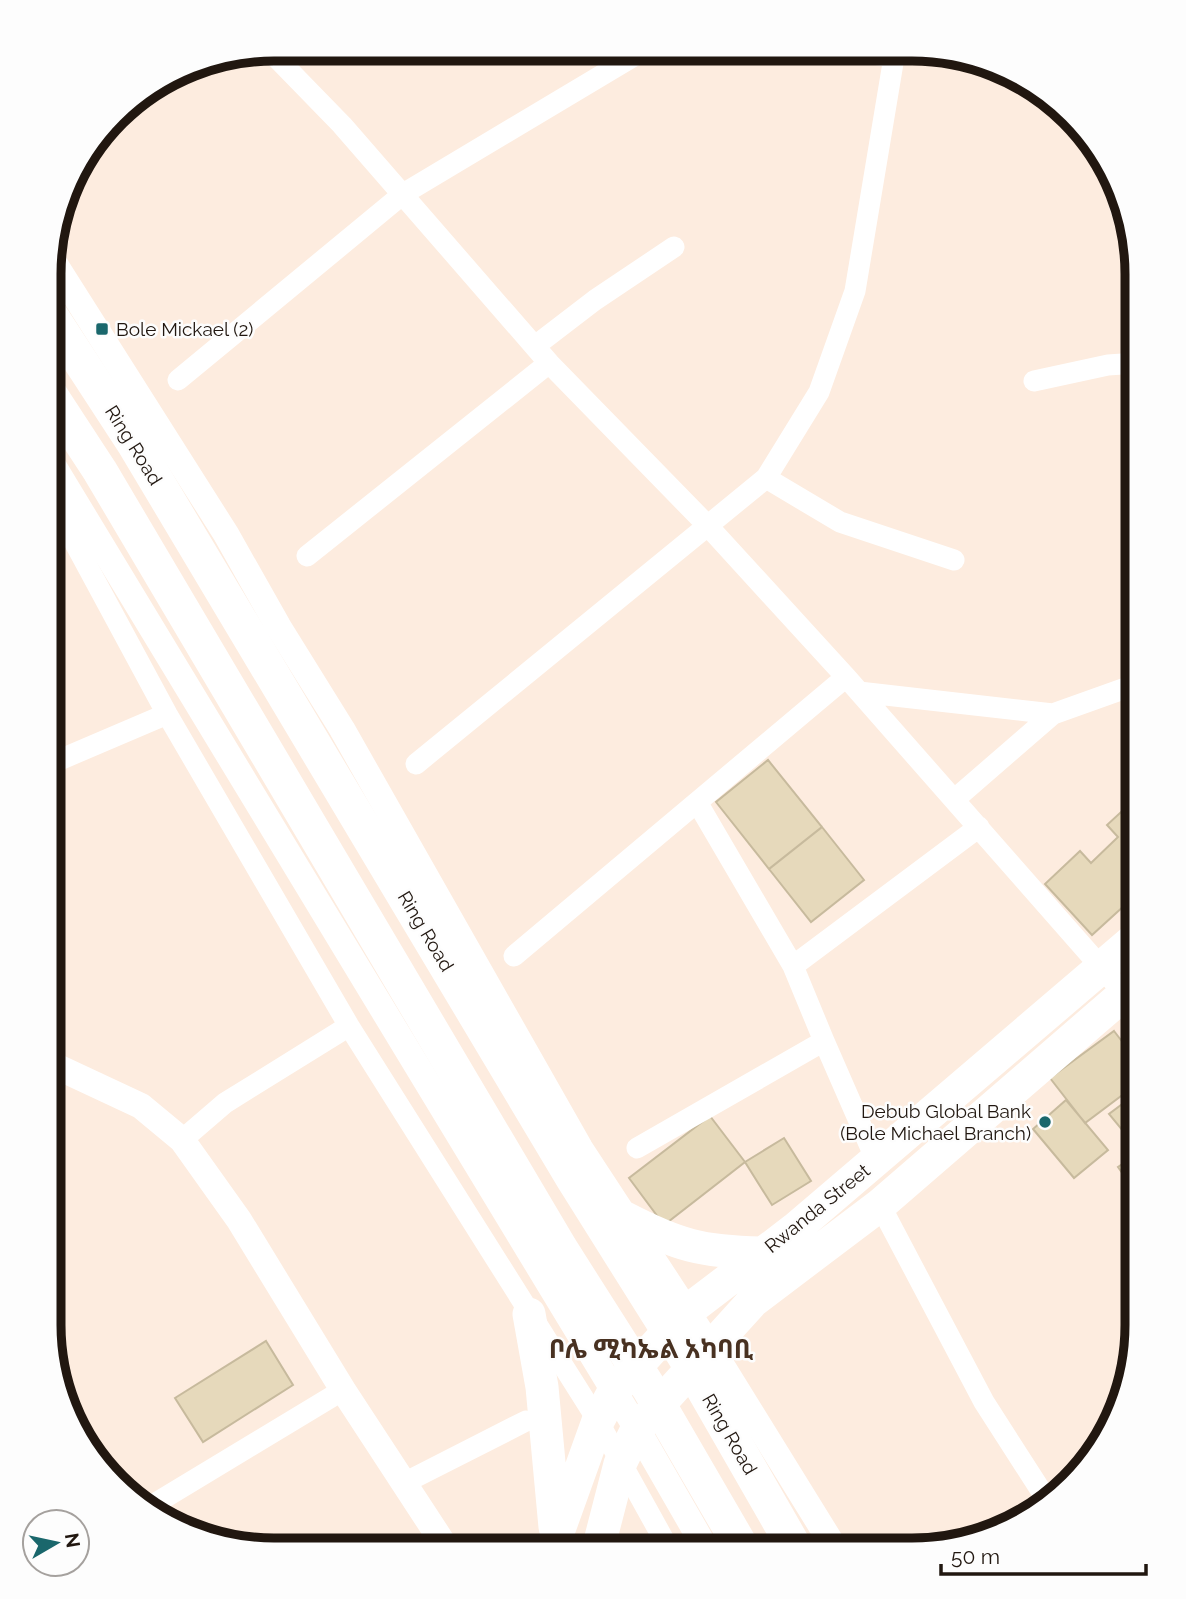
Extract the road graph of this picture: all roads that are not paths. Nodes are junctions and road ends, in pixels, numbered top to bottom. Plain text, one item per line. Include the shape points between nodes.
1 (625, 61) edge
2 (895, 61) edge
3 (280, 62) edge
4 (403, 194) junction
5 (674, 247) dead end
6 (61, 274) edge
7 (61, 331) edge
8 (535, 346) junction
9 (549, 363) junction
10 (1125, 364) edge
11 (178, 380) dead end
12 (1034, 382) dead end
13 (61, 411) edge
14 (766, 478) junction
15 (61, 479) edge
16 (61, 518) edge
17 (707, 524) junction
18 (307, 556) dead end
19 (954, 560) dead end
20 (852, 684) junction
21 (1125, 688) edge
22 (167, 714) junction
23 (1053, 714) junction
24 (61, 759) edge
25 (416, 764) dead end
26 (955, 799) junction
27 (697, 802) junction
28 (979, 827) junction
29 (1124, 947) edge
30 (514, 956) dead end
31 (793, 966) junction
32 (1100, 966) junction
33 (1124, 987) edge
34 (1124, 1002) edge
35 (349, 1026) junction
36 (824, 1041) junction
37 (61, 1067) edge
38 (182, 1140) junction
39 (637, 1148) dead end
40 (876, 1160) junction
41 (880, 1205) junction
42 (625, 1218) junction
43 (761, 1253) junction
44 (686, 1312) junction
45 (529, 1314) junction
46 (711, 1348) junction
47 (344, 1390) junction
48 (614, 1391) junction
49 (526, 1421) dead end
50 (598, 1421) junction
51 (637, 1429) junction
52 (620, 1464) junction
53 (404, 1483) junction
54 (1042, 1493) edge
55 (157, 1502) edge
56 (440, 1538) edge
57 (554, 1538) edge
58 (555, 1538) edge
59 (601, 1538) edge
60 (663, 1538) edge
61 (700, 1538) edge
62 (737, 1538) edge
63 (789, 1538) edge
64 (829, 1538) edge

1 - 4 street
2 - 14 street via 855,291 820,392
3 - 4 street
4 - 8 street
4 - 11 street
5 - 8 street
6 - 42 street via 226,534 580,1148
7 - 63 highway, Ring Road via 135,445 574,1180 687,1360
8 - 9 street
9 - 17 street
9 - 18 street
10 - 12 street
13 - 62 highway
14 - 17 street
14 - 19 street via 839,522
15 - 48 street
16 - 22 street
17 - 20 street
17 - 25 street
20 - 23 street
20 - 26 street
20 - 27 street
21 - 23 street
22 - 24 street
22 - 35 street
23 - 26 street
26 - 28 street
27 - 30 street
27 - 31 street
28 - 31 street
28 - 32 street
29 - 32 main road, Rwanda Street
31 - 36 street
32 - 33 street
32 - 40 main road, Rwanda Street
34 - 41 main road, Rwanda Street
35 - 38 street via 225,1103
35 - 45 street
36 - 39 street
36 - 40 street
37 - 38 street via 141,1105
38 - 47 street via 239,1220
40 - 43 main road, Rwanda Street
41 - 46 main road, Rwanda Street via 753,1301
41 - 54 street via 984,1402
42 - 43 main road via 669,1241 704,1251
42 - 44 street
43 - 44 main road, Rwanda Street
44 - 46 street
44 - 48 main road, Rwanda Street
45 - 50 street
45 - 57 main road via 542,1387
46 - 51 main road, Rwanda Street
46 - 64 street
47 - 53 street
47 - 55 street
48 - 50 main road, Rwanda Street
48 - 51 street
49 - 53 street
50 - 52 street
50 - 58 main road, Rwanda Street
51 - 52 main road, Rwanda Street
51 - 61 street
52 - 59 main road, Rwanda Street
52 - 60 street
53 - 56 street

